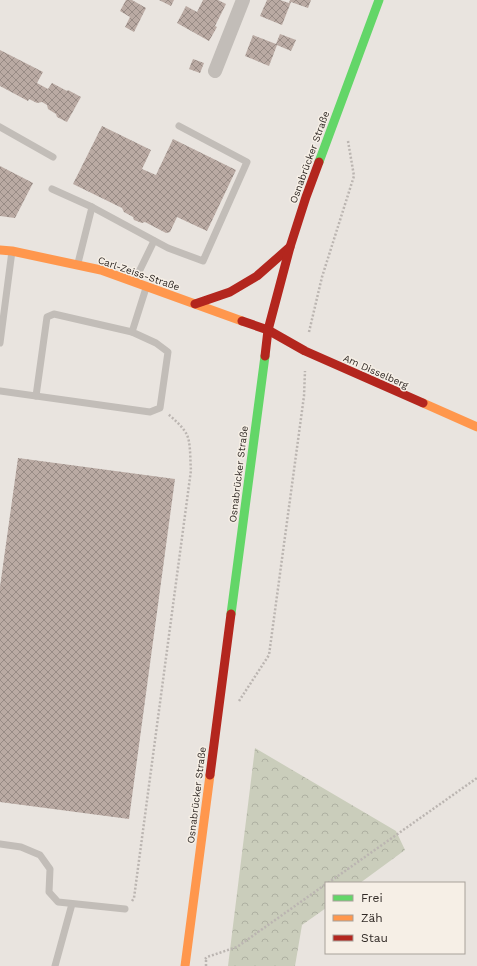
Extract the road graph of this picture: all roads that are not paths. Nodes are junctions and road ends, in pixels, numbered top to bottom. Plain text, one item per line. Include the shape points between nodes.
1 (243, 0) edge
2 (379, 0) edge
3 (215, 71) dead end
4 (179, 126) dead end
5 (0, 127) edge
6 (53, 157) dead end
7 (52, 189) dead end
8 (92, 206) junction
9 (154, 241) junction
10 (290, 247) junction
11 (0, 250) edge
12 (12, 251) junction
13 (78, 265) junction
14 (134, 282) junction
15 (147, 287) junction
16 (195, 304) junction
17 (268, 330) junction
18 (132, 332) junction
19 (0, 343) edge
20 (0, 391) edge
21 (36, 396) junction
22 (477, 427) edge
23 (0, 844) edge
24 (72, 904) junction
25 (125, 909) road end
26 (55, 966) edge
27 (185, 966) edge

1 - 3 street
2 - 10 main road, Osnabrücker Straße
4 - 9 lane via 247,162 203,261
5 - 6 lane
7 - 8 lane
8 - 9 lane
8 - 13 lane
9 - 14 lane
10 - 16 main road via 257,276 230,292
10 - 17 main road, Osnabrücker Straße
11 - 12 main road, Carl-Zeiss-Straße
12 - 13 main road, Carl-Zeiss-Straße
12 - 19 lane
13 - 14 main road, Carl-Zeiss-Straße
14 - 15 main road, Carl-Zeiss-Straße
15 - 16 main road, Carl-Zeiss-Straße
15 - 18 lane
16 - 17 main road, Carl-Zeiss-Straße
17 - 22 main road, Am Disselberg via 305,351
17 - 27 main road, Osnabrücker Straße
18 - 21 lane via 54,314 47,317
18 - 21 lane via 156,343 168,352 160,408 150,412
20 - 21 lane
23 - 24 lane via 21,847 40,856 50,869 49,892 58,902
24 - 25 lane
24 - 26 lane

